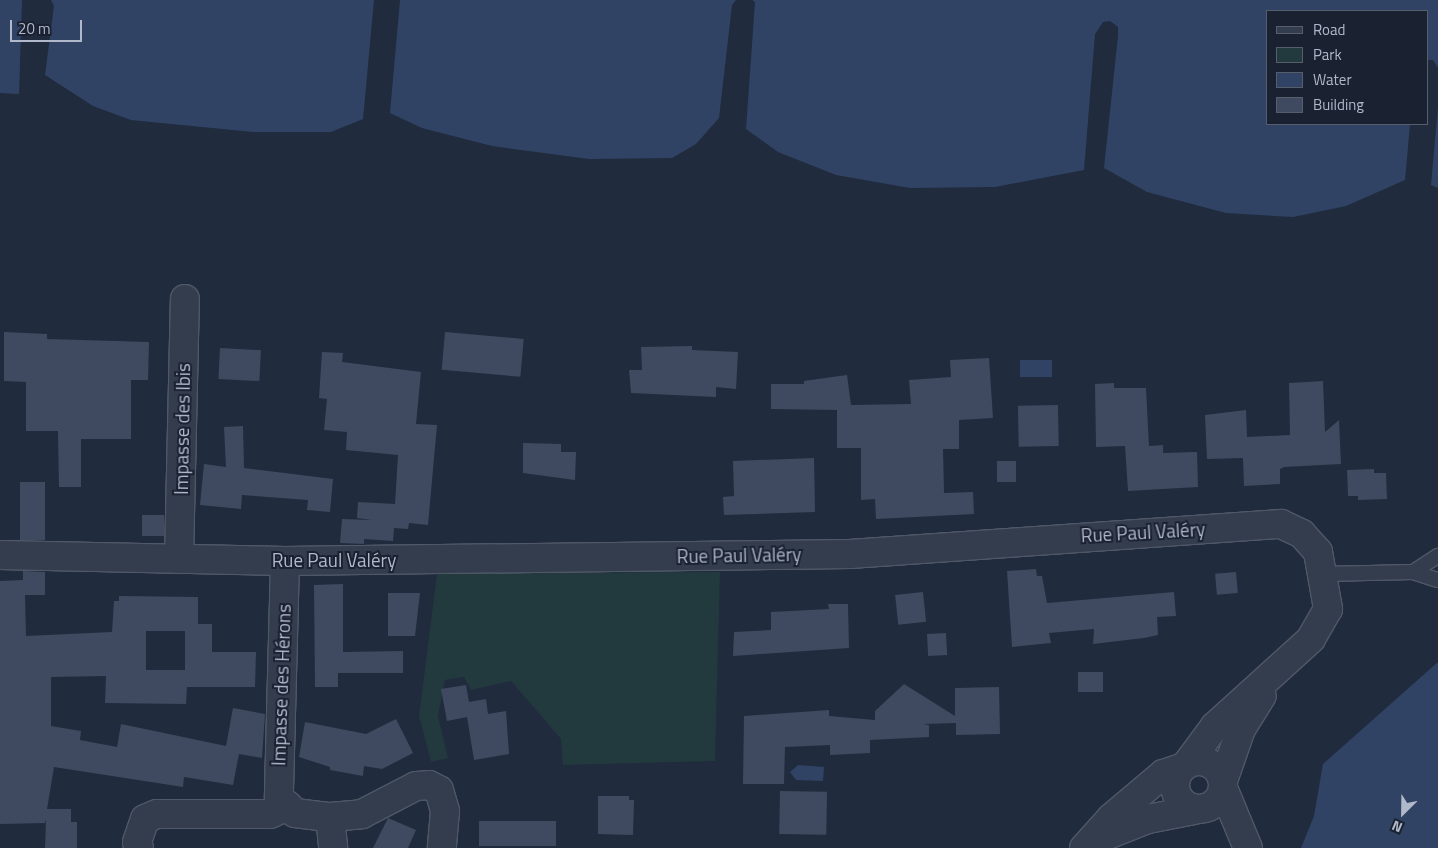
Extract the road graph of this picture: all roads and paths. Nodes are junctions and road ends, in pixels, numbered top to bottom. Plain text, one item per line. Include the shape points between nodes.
1 (185, 299) dead end
2 (0, 555) edge
3 (1438, 556) edge
4 (179, 559) junction
5 (285, 561) junction
6 (1413, 572) junction
7 (1323, 574) junction
8 (1438, 580) edge
9 (1271, 679) junction
10 (1184, 766) junction
11 (1223, 784) junction
12 (288, 806) junction
13 (1197, 810) junction
14 (330, 817) junction
15 (1089, 844) edge
16 (139, 848) edge
17 (333, 848) edge
18 (442, 848) edge
19 (1248, 848) edge

1 - 4 street, Impasse des Ibis
2 - 4 street, Rue Paul Valéry
3 - 6 lane
4 - 5 street, Rue Paul Valéry
5 - 7 street, Rue Paul Valéry via 850,554 1282,524 1302,534 1318,552
5 - 12 street, Impasse des Hérons via 282,751 277,782 279,798
6 - 7 lane
6 - 8 lane
7 - 9 street, Rue Paul Valéry via 1328,609 1310,639
9 - 10 street, Rue Paul Valéry via 1215,726
9 - 11 street, Rue Paul Valéry via 1242,729
10 - 11 street via 1209,763
10 - 13 street via 1174,790 1181,803
10 - 15 street via 1163,774 1111,818
11 - 13 street via 1218,801
11 - 19 street
12 - 14 street via 295,813
12 - 16 street via 270,814 157,814 144,819 137,842
13 - 15 street via 1148,819
13 - 19 street
14 - 17 street
14 - 18 street via 362,814 416,786 429,785 439,790 445,811

